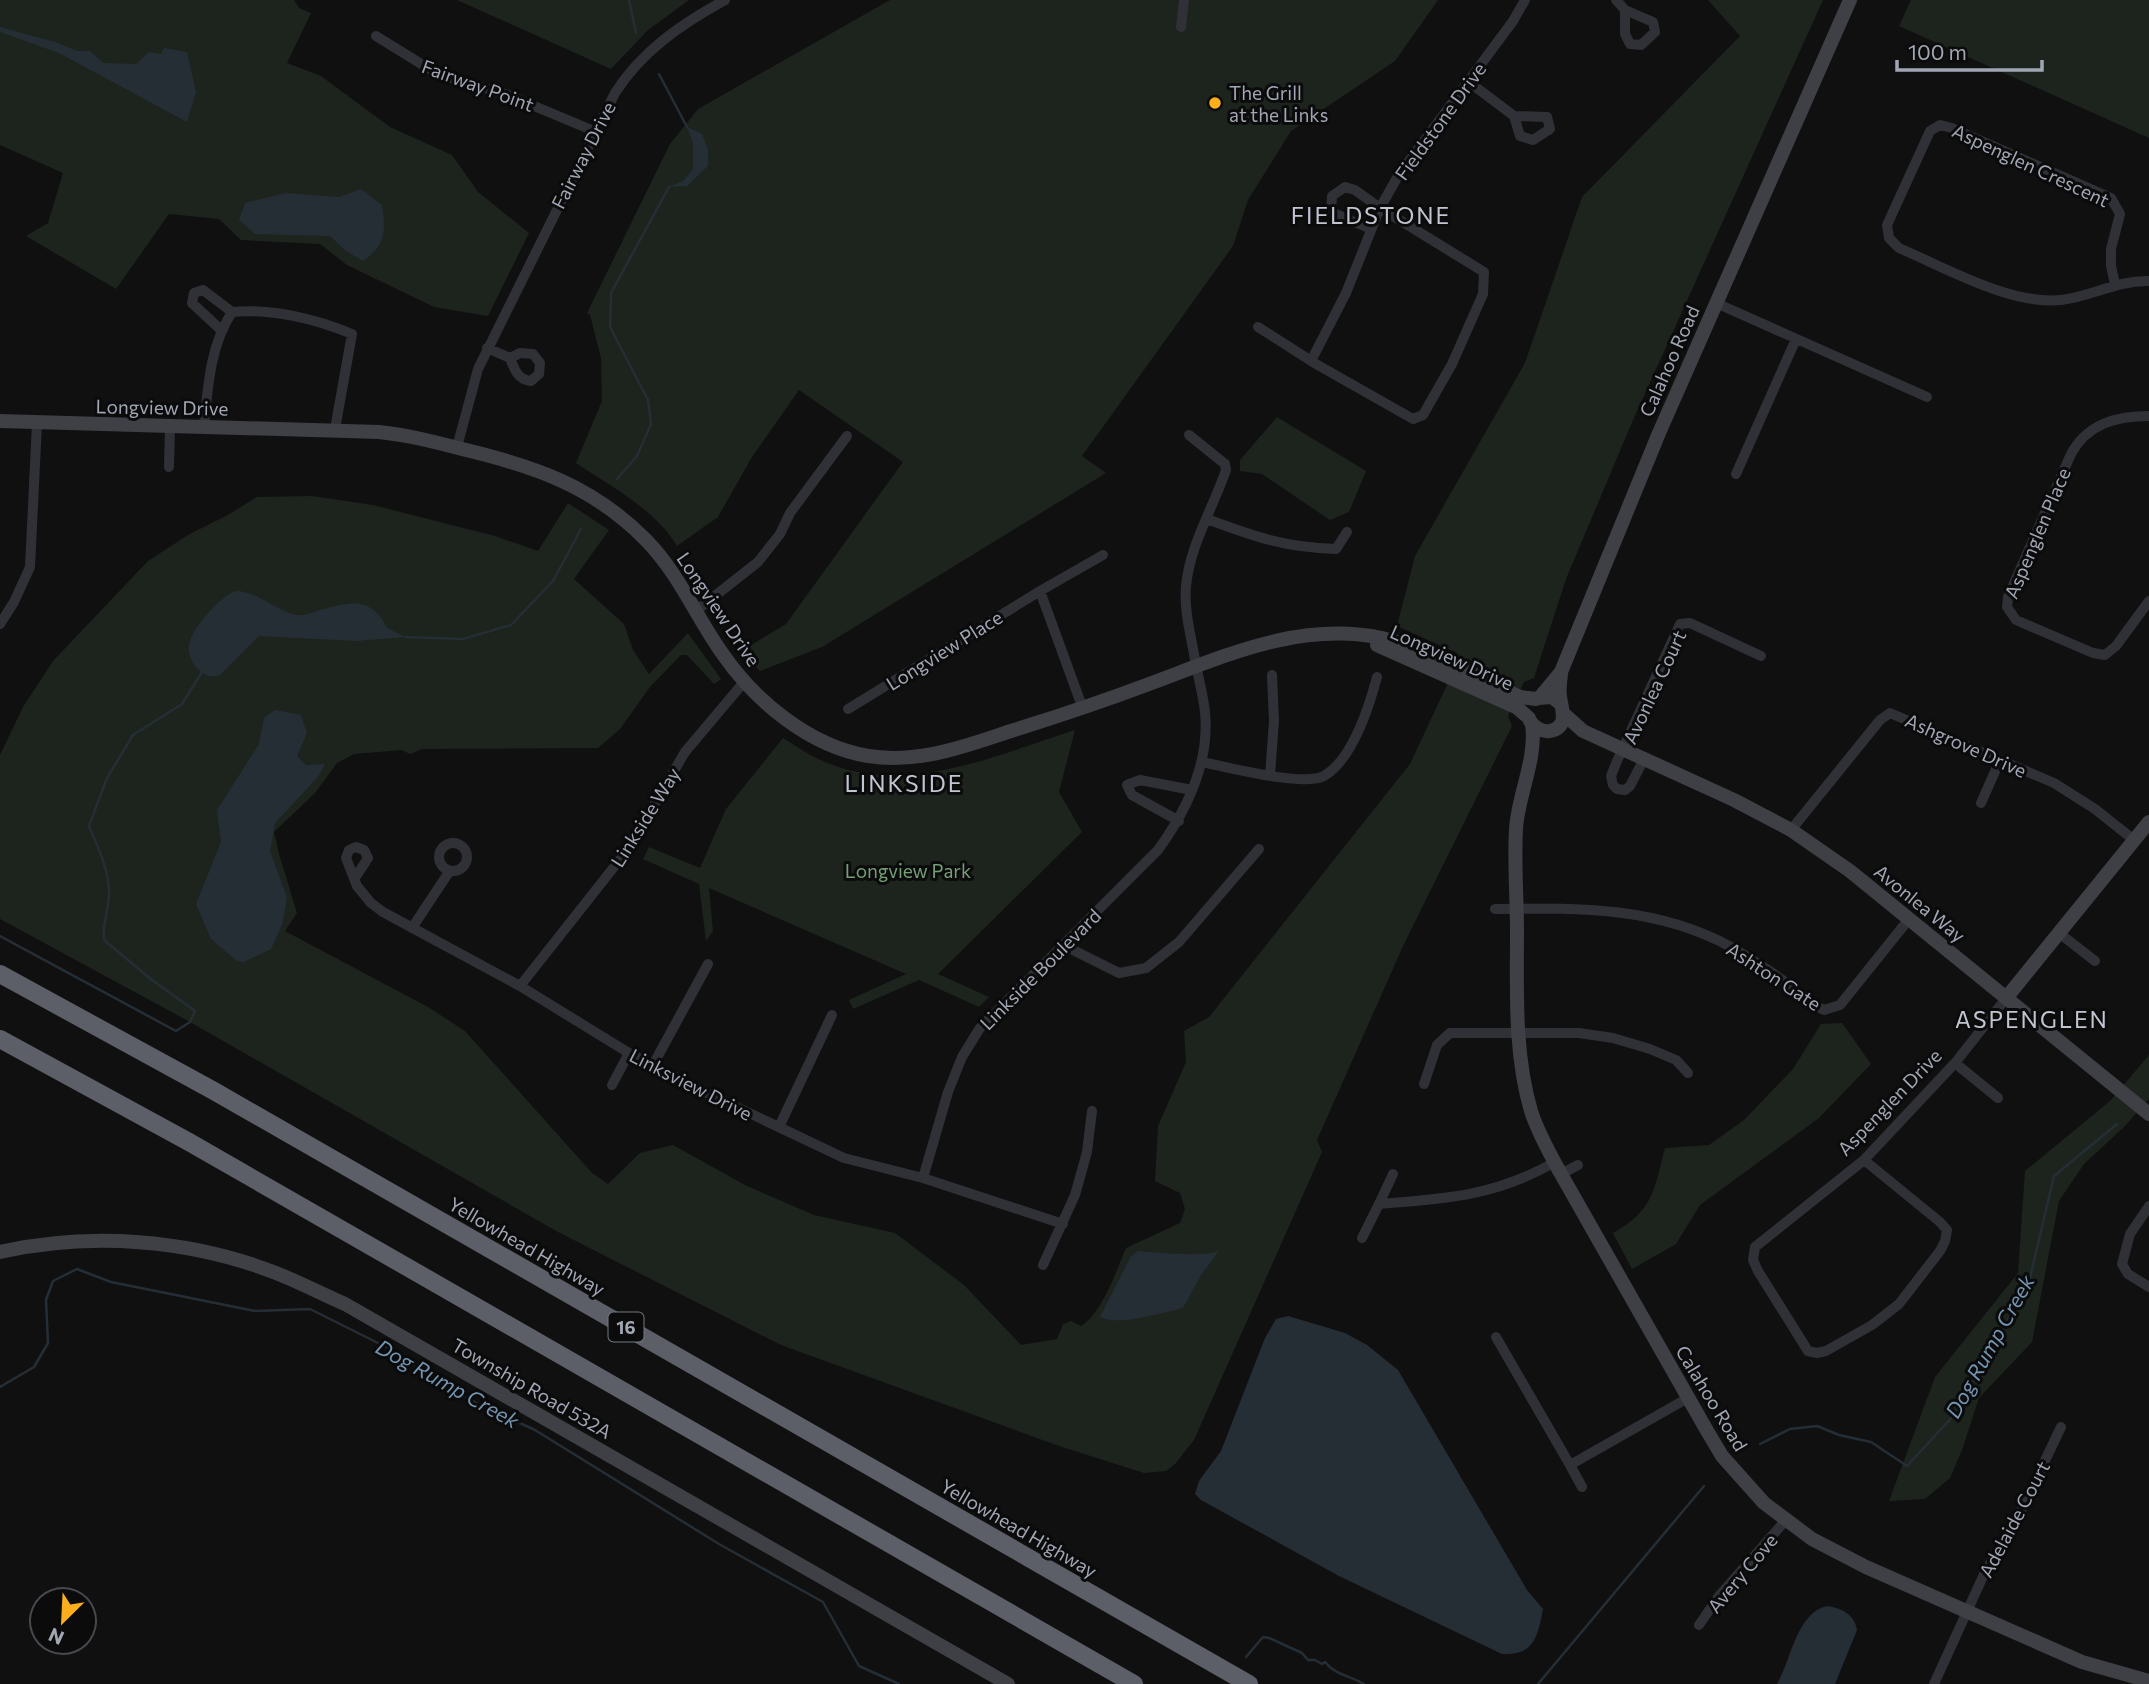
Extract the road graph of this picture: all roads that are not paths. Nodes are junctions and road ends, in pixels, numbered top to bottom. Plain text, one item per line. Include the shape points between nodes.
1 (724, 0) edge
2 (1184, 0) edge
3 (1525, 0) edge
4 (1615, 0) edge
5 (1850, 0) edge
6 (1858, 0) edge
7 (1625, 9) dead end
8 (1181, 27) dead end
9 (376, 36) dead end
10 (1820, 69) junction
11 (1468, 82) junction
12 (1514, 116) dead end
13 (589, 129) junction
14 (1380, 208) junction
15 (1371, 229) junction
16 (2149, 281) edge
17 (2115, 284) junction
18 (1716, 303) junction
19 (232, 312) junction
20 (1258, 327) dead end
21 (221, 330) junction
22 (1797, 339) junction
23 (487, 348) junction
24 (510, 358) dead end
25 (1311, 361) junction
26 (1927, 397) dead end
27 (2149, 416) edge
28 (0, 421) edge
29 (37, 423) junction
30 (204, 426) junction
31 (170, 427) junction
32 (335, 429) junction
33 (1189, 435) dead end
34 (847, 436) dead end
35 (457, 447) junction
36 (169, 467) dead end
37 (1736, 474) dead end
38 (1207, 519) junction
39 (1347, 532) dead end
40 (1103, 555) dead end
41 (1040, 591) junction
42 (2149, 601) edge
43 (697, 610) junction
44 (0, 624) edge
45 (1356, 636) junction
46 (1761, 656) dead end
47 (1196, 667) junction
48 (1561, 672) junction
49 (1272, 676) dead end
50 (1377, 677) dead end
51 (744, 682) junction
52 (1539, 697) junction
53 (848, 709) dead end
54 (1083, 709) junction
55 (1563, 709) junction
56 (1531, 721) junction
57 (1553, 729) junction
58 (1583, 731) junction
59 (1533, 748) junction
60 (1623, 750) junction
61 (1644, 759) junction
62 (2000, 760) junction
63 (1202, 762) junction
64 (1270, 775) junction
65 (1192, 790) junction
66 (1981, 803) dead end
67 (1179, 821) junction
68 (2149, 822) edge
69 (1791, 830) junction
70 (2134, 840) junction
71 (1259, 849) dead end
72 (449, 872) dead end
73 (355, 878) dead end
74 (1495, 908) dead end
75 (1517, 908) junction
76 (1909, 919) junction
77 (412, 928) junction
78 (2059, 933) junction
79 (1063, 945) junction
80 (2095, 961) dead end
81 (708, 964) dead end
82 (0, 974) edge
83 (520, 986) junction
84 (2007, 998) junction
85 (832, 1015) dead end
86 (1517, 1034) junction
87 (0, 1039) edge
88 (629, 1053) junction
89 (1955, 1063) junction
90 (653, 1065) junction
91 (1688, 1073) dead end
92 (1424, 1084) dead end
93 (612, 1085) dead end
94 (1998, 1098) dead end
95 (1092, 1111) dead end
96 (2149, 1114) edge
97 (779, 1127) junction
98 (1864, 1160) junction
99 (1578, 1165) dead end
100 (1558, 1168) junction
101 (1393, 1174) dead end
102 (923, 1178) junction
103 (1379, 1204) junction
104 (2149, 1206) edge
105 (1063, 1224) junction
106 (1362, 1238) dead end
107 (0, 1252) edge
108 (1042, 1265) dead end
109 (2149, 1287) edge
110 (1496, 1337) dead end
111 (1688, 1398) junction
112 (2061, 1427) dead end
113 (1570, 1465) junction
114 (1583, 1488) dead end
115 (1785, 1521) junction
116 (1968, 1611) junction
117 (1699, 1626) dead end
118 (2149, 1681) edge
119 (1008, 1684) edge
120 (1134, 1684) edge
121 (1249, 1684) edge
122 (1934, 1684) edge

1 - 13 street, Fairway Drive via 679,26 634,66
2 - 8 street
3 - 11 street, Fieldstone Drive
4 - 7 street
5 - 10 street, Calahoo Road
6 - 10 street, Calahoo Road
9 - 13 street, Fairway Point via 431,70 508,94
10 - 18 street, Calahoo Road
11 - 12 street
11 - 14 street, Fieldstone Drive via 1398,176
13 - 23 street, Fairway Drive
14 - 15 street, Fieldstone Drive
14 - 15 street via 1345,187 1332,196 1331,212
14 - 25 street via 1483,272 1483,294 1452,364 1423,415 1413,419
15 - 25 street, Fieldstone Drive via 1346,293
16 - 17 street, Aspenglen Crescent
17 - 17 street, Aspenglen Crescent via 2111,249 2120,214 2111,198 1952,128 1940,125 1930,131 1887,225 1894,244 1998,290 2032,300 2065,300
18 - 22 street
18 - 48 street, Calahoo Road
19 - 21 street
19 - 21 street via 203,290 194,293 192,303
19 - 32 street via 306,317 352,334
20 - 25 street
21 - 30 street
22 - 26 street
22 - 37 street
23 - 24 street
23 - 35 street, Fairway Drive
27 - 42 street, Aspenglen Place via 2112,422 2081,437 2007,607 2017,620 2105,655
28 - 29 street, Longview Drive
29 - 31 street, Longview Drive
29 - 44 street via 30,567
30 - 31 street, Longview Drive
30 - 32 street, Longview Drive
31 - 36 street
32 - 35 street, Longview Drive via 398,434
33 - 38 street, Linkside Boulevard via 1225,464
34 - 43 street via 758,562
35 - 43 street, Longview Drive via 526,465 593,497 646,540
38 - 39 street via 1262,540 1305,548 1336,549
38 - 47 street, Linkside Boulevard via 1190,562 1186,587
40 - 41 street, Longview Place
41 - 53 street, Longview Place
41 - 54 street
43 - 51 street, Longview Drive
45 - 47 street, Longview Drive via 1278,639
45 - 52 street, Longview Drive via 1407,646 1520,697
45 - 56 street, Longview Drive via 1516,707
46 - 60 street, Avonlea Court via 1690,623 1681,624
47 - 54 street, Longview Drive
47 - 63 street, Linkside Boulevard via 1205,712
48 - 52 street, Calahoo Road
48 - 55 street, Calahoo Road
49 - 64 street
50 - 64 street via 1364,722 1345,756 1324,776 1303,780
51 - 54 street, Longview Drive via 788,721 838,748 868,756 914,758 944,752
51 - 83 street, Linkside Way via 685,752 629,848
52 - 55 street via 1552,697
52 - 56 street via 1530,707
55 - 57 street via 1560,725
55 - 58 street, Avonlea Way
56 - 57 street via 1539,730
56 - 59 street, Calahoo Road
57 - 58 street, Avonlea Way
57 - 59 street
58 - 60 street, Avonlea Way
59 - 75 street, Calahoo Road via 1516,828
60 - 61 street, Avonlea Way
60 - 61 street via 1611,776 1617,789 1630,786
61 - 69 street, Avonlea Way
62 - 66 street
62 - 69 street, Ashgrove Drive via 1890,713
62 - 70 street, Ashgrove Drive via 2054,783
63 - 64 street
63 - 65 street, Linkside Boulevard
65 - 67 street, Linkside Boulevard
65 - 67 street via 1140,780 1127,785 1132,794
67 - 79 street, Linkside Boulevard via 1158,850
68 - 70 street, Aspenglen Drive
69 - 76 street, Avonlea Way
70 - 78 street, Aspenglen Drive
71 - 79 street via 1179,942 1146,968 1119,973
72 - 77 street
73 - 77 street, Linksview Drive via 371,904
74 - 75 street
75 - 76 street, Ashton Gate via 1629,912 1698,932 1753,960 1824,1010 1840,1005
75 - 86 street, Calahoo Road
76 - 84 street, Avonlea Way
77 - 83 street, Linksview Drive
78 - 80 street
78 - 84 street, Aspenglen Drive
79 - 102 street, Linkside Boulevard via 980,1028 962,1057
81 - 90 street
82 - 121 highway, Yellowhead Highway / 16 via 214,1091
83 - 88 street, Linksview Drive
84 - 89 street, Aspenglen Drive
84 - 96 street, Avonlea Way
85 - 97 street
86 - 91 street via 1579,1032 1613,1038 1676,1060
86 - 92 street via 1450,1033 1437,1045
86 - 100 street, Calahoo Road via 1532,1113
87 - 120 highway via 213,1156
88 - 90 street, Linksview Drive
88 - 93 street
89 - 94 street
89 - 98 street, Aspenglen Drive
90 - 97 street, Linksview Drive
95 - 105 street via 1083,1170
97 - 102 street, Linksview Drive via 844,1158
98 - 98 street, Aspenglen Drive via 1755,1247 1753,1260 1758,1271 1808,1351 1826,1351 1886,1315 1945,1241 1947,1230 1940,1222
99 - 100 street
100 - 103 street via 1454,1199
100 - 111 street, Calahoo Road
101 - 103 street
102 - 105 street, Linksview Drive
103 - 106 street
104 - 109 street via 2130,1234 2122,1264
105 - 108 street
107 - 119 street, Township Road 532A via 32,1245 157,1243 275,1272 345,1304
110 - 113 street
111 - 113 street
111 - 115 street, Calahoo Road via 1722,1456
112 - 116 street, Adelaide Court
113 - 114 street
115 - 116 street, Calahoo Road via 1836,1552
115 - 117 street, Avery Cove via 1719,1596
116 - 118 street, Calahoo Road via 2082,1661
116 - 122 street, Adelaide Court

